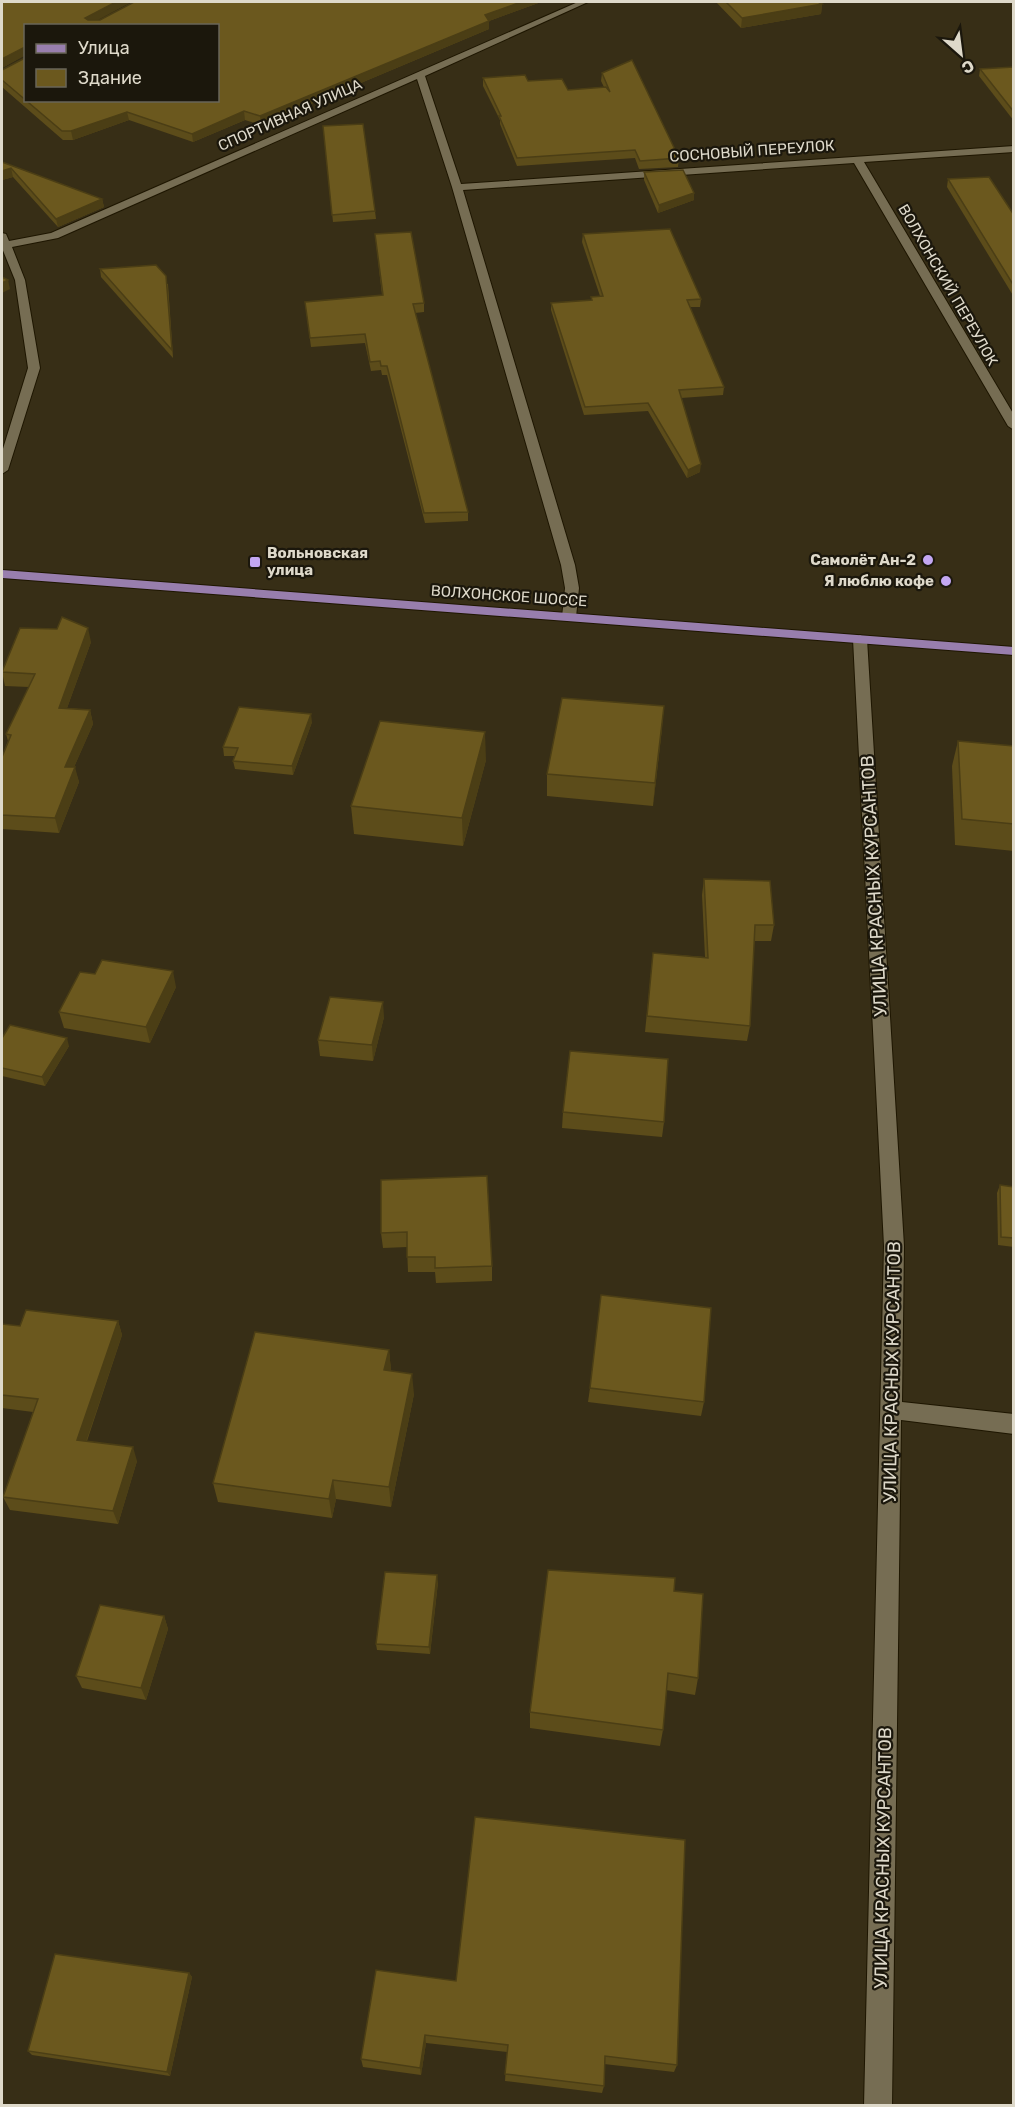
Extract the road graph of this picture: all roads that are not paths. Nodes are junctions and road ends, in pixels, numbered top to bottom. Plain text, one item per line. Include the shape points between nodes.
1 (584, 2) edge
2 (420, 74) junction
3 (1014, 149) edge
4 (857, 159) junction
5 (458, 187) junction
6 (4, 240) edge
7 (1014, 426) edge
8 (2, 470) edge
9 (2, 574) edge
10 (568, 617) junction
11 (860, 639) junction
12 (1014, 651) edge
13 (893, 1410) junction
14 (1014, 1424) edge
15 (878, 2106) edge

1 - 2 street, СПОРТИВНАЯ УЛИЦА
2 - 5 street
2 - 6 street, СПОРТИВНАЯ УЛИЦА via 54,236
3 - 4 street, СОСНОВЫЙ ПЕРЕУЛОК
4 - 5 street, СОСНОВЫЙ ПЕРЕУЛОК
4 - 7 street, ВОЛХОНСКИЙ ПЕРЕУЛОК
5 - 10 street via 568,565 572,588
6 - 8 street via 20,280 34,368
9 - 10 main road, ВОЛХОНСКОЕ ШОССЕ
10 - 11 main road, ВОЛХОНСКОЕ ШОССЕ
11 - 12 main road, ВОЛХОНСКОЕ ШОССЕ
11 - 13 street, УЛИЦА КРАСНЫХ КУРСАНТОВ via 894,1246
13 - 14 street
13 - 15 street, УЛИЦА КРАСНЫХ КУРСАНТОВ

